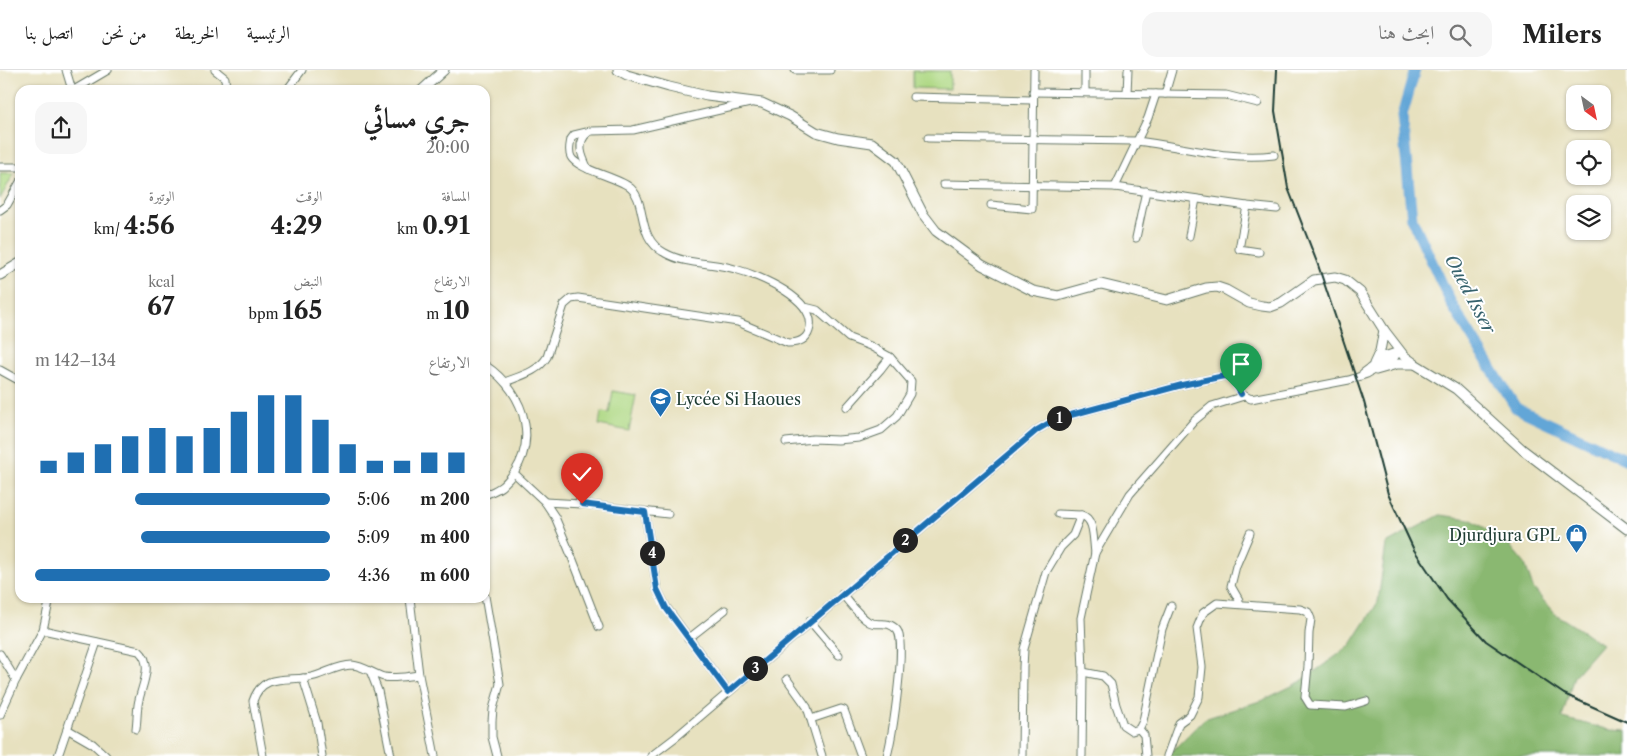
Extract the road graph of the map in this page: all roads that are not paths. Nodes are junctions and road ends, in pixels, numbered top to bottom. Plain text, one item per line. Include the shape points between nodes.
1 (66, 70) edge
2 (108, 70) edge
3 (215, 70) edge
4 (230, 70) edge
5 (302, 70) edge
6 (444, 70) edge
7 (618, 70) edge
8 (795, 70) edge
9 (830, 70) edge
10 (1034, 70) edge
11 (1085, 70) edge
12 (1128, 70) edge
13 (1172, 70) edge
14 (225, 78) junction
15 (71, 85) edge
16 (82, 85) edge
17 (226, 85) edge
18 (290, 85) edge
19 (428, 85) edge
20 (1033, 92) junction
21 (1085, 92) junction
22 (1127, 93) junction
23 (1156, 94) junction
24 (1165, 94) junction
25 (913, 96) dead end
26 (1033, 100) junction
27 (754, 102) junction
28 (1258, 104) dead end
29 (591, 131) junction
30 (928, 138) dead end
31 (1032, 140) junction
32 (1136, 141) junction
33 (1274, 154) dead end
34 (0, 167) edge
35 (15, 167) edge
36 (588, 169) junction
37 (944, 184) dead end
38 (1032, 186) junction
39 (1115, 187) junction
40 (15, 191) edge
41 (1146, 191) junction
42 (1196, 199) junction
43 (991, 205) dead end
44 (1247, 206) junction
45 (1277, 209) dead end
46 (0, 210) edge
47 (1189, 236) dead end
48 (1136, 238) dead end
49 (1259, 252) dead end
50 (15, 266) edge
51 (0, 275) edge
52 (805, 307) junction
53 (1384, 330) junction
54 (1399, 351) junction
55 (890, 357) junction
56 (1415, 364) junction
57 (1375, 367) junction
58 (490, 369) edge
59 (0, 370) edge
60 (15, 379) edge
61 (505, 382) junction
62 (1244, 396) junction
63 (847, 407) dead end
64 (786, 442) dead end
65 (514, 473) junction
66 (490, 492) edge
67 (545, 502) junction
68 (645, 512) junction
69 (668, 514) dead end
70 (1058, 514) dead end
71 (1080, 515) junction
72 (1627, 529) edge
73 (1250, 533) dead end
74 (1096, 553) junction
75 (842, 594) junction
76 (49, 603) edge
77 (411, 603) edge
78 (486, 603) edge
79 (1238, 604) junction
80 (1171, 606) dead end
81 (725, 610) dead end
82 (810, 621) junction
83 (599, 627) dead end
84 (43, 630) junction
85 (688, 639) junction
86 (97, 642) junction
87 (0, 654) edge
88 (839, 655) dead end
89 (1083, 672) junction
90 (371, 673) junction
91 (419, 676) junction
92 (303, 678) junction
93 (787, 679) dead end
94 (16, 680) junction
95 (728, 692) junction
96 (1366, 701) dead end
97 (0, 715) edge
98 (810, 719) junction
99 (67, 728) junction
100 (136, 729) dead end
101 (1139, 729) junction
102 (58, 756) edge
103 (106, 756) edge
104 (263, 756) edge
105 (322, 756) edge
106 (390, 756) edge
107 (435, 756) edge
108 (497, 756) edge
109 (651, 756) edge
110 (822, 756) edge
111 (861, 756) edge
112 (887, 756) edge
113 (1022, 756) edge
114 (1082, 756) edge
115 (1146, 756) edge
116 (1168, 756) edge

1 - 15 street
2 - 16 street
3 - 14 street
4 - 14 street
5 - 18 street
6 - 19 main road
7 - 27 main road via 707,96
8 - 9 street
10 - 20 street
11 - 21 street
12 - 22 street
13 - 24 street
14 - 17 street
20 - 21 street
20 - 26 street
21 - 22 street
22 - 23 street
23 - 24 street
23 - 32 street
24 - 28 street via 1226,95
25 - 26 street
26 - 31 street
27 - 29 street via 633,130
27 - 53 main road via 790,116 816,132 872,143 884,151 896,160 923,214 936,231 982,265 1034,291 1058,296 1100,284 1167,300 1217,287 1250,303 1270,307 1314,280 1335,277 1360,292
29 - 36 street via 584,135 581,152
29 - 36 street via 574,135 570,139 569,151 573,161
30 - 31 street
31 - 32 street
31 - 38 street
32 - 33 street via 1236,157
32 - 39 street
34 - 35 street
36 - 52 street via 634,191 648,238 664,253 681,260 736,269 786,292
37 - 38 street
38 - 39 street
38 - 43 street via 1032,209
39 - 41 street
40 - 46 street
41 - 42 street
41 - 48 street
42 - 44 street
42 - 47 street
44 - 45 street
44 - 49 street via 1239,249
50 - 51 main road
52 - 55 street via 817,310 849,338
52 - 61 street via 809,315 808,333 803,340 788,343 738,322 571,299 564,305 543,364
53 - 54 main road
53 - 57 main road
54 - 56 main road
54 - 57 street via 1387,355
55 - 63 street
55 - 64 street via 910,381 910,394 897,416 881,430 858,438
56 - 57 main road
56 - 72 main road via 1456,389 1523,450
57 - 62 street via 1350,380 1254,398
58 - 61 street
59 - 60 street
61 - 65 street via 520,407 526,427 526,446
62 - 74 street via 1212,406 1194,420 1130,494
62 - 75 street via 1234,380 1224,376 1056,419 1037,430
65 - 66 street
65 - 67 street
67 - 68 street
67 - 83 street via 573,560
68 - 69 street
68 - 85 street via 657,589
70 - 71 street
71 - 74 street via 1090,520
71 - 113 street via 1073,534 1046,572 1024,649
73 - 79 street via 1231,586
74 - 89 street via 1081,618
75 - 82 street
75 - 112 street via 866,621 873,624 884,622 897,630 901,637
76 - 84 street
77 - 91 street
78 - 108 street via 500,684 492,722
79 - 96 street via 1308,612 1311,619 1305,697 1310,705 1346,707
79 - 116 street via 1217,603 1203,613 1197,628 1202,667 1199,697 1190,715 1179,723
80 - 101 street via 1162,629
81 - 85 street
82 - 88 street
82 - 95 street
84 - 86 street
84 - 94 street
85 - 95 street
86 - 99 street
86 - 100 street via 143,654 146,675 138,704
87 - 94 street
89 - 101 street via 1103,676 1111,684 1123,725 1132,731
89 - 114 street
90 - 91 street
90 - 92 street via 360,666 350,665
90 - 106 street via 378,691
91 - 107 street
92 - 104 street via 271,680 255,693 253,701
92 - 105 street via 317,723
93 - 98 street via 804,701
94 - 97 street
95 - 109 street
98 - 110 street
98 - 111 street via 841,708 844,710
99 - 102 street
99 - 103 street
101 - 115 street via 1144,735

